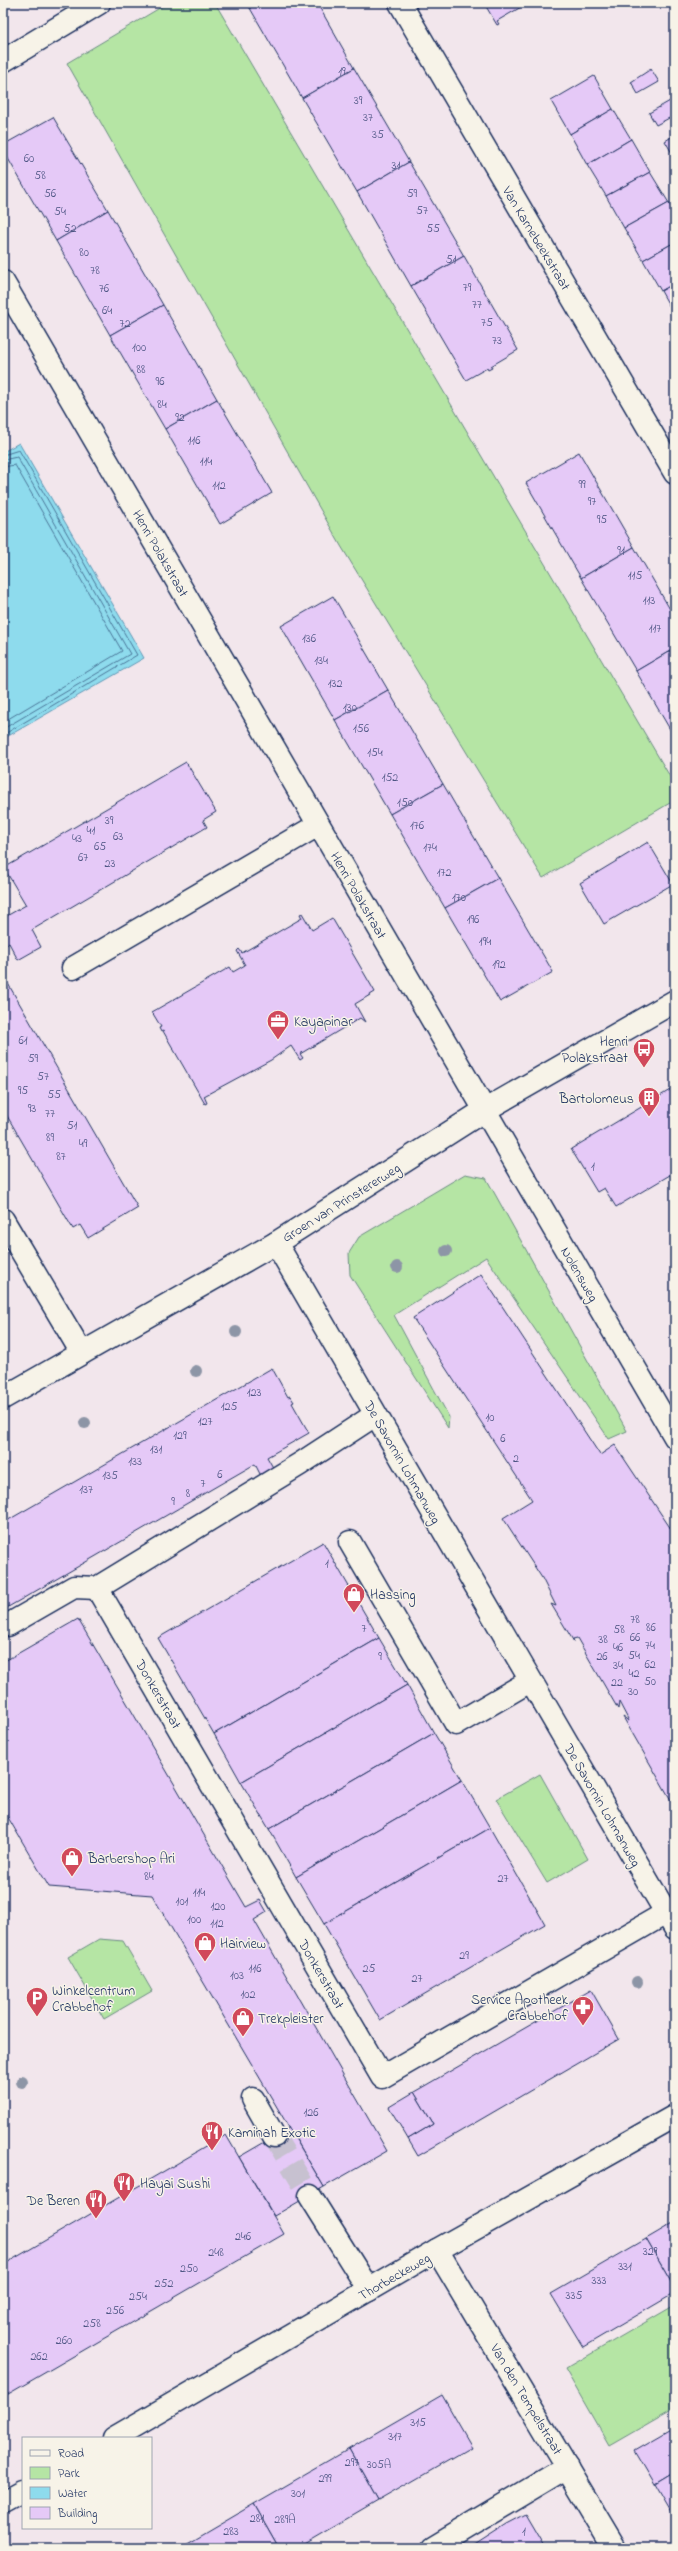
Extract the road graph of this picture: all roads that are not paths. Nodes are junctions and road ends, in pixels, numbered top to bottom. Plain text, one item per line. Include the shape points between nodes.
1 (99, 3) edge
2 (400, 3) edge
3 (3, 61) edge
4 (3, 282) edge
5 (675, 473) edge
6 (318, 825) junction
7 (73, 968) dead end
8 (675, 1001) edge
9 (486, 1110) junction
10 (3, 1220) edge
11 (276, 1243) junction
12 (82, 1353) junction
13 (3, 1398) edge
14 (375, 1415) junction
15 (675, 1437) edge
16 (350, 1542) dead end
17 (97, 1588) junction
18 (8, 1625) dead end
19 (530, 1681) junction
20 (671, 1921) edge
21 (253, 2099) dead end
22 (675, 2116) edge
23 (274, 2136) tunnel mouth
24 (310, 2196) tunnel mouth
25 (437, 2250) junction
26 (369, 2290) junction
27 (116, 2437) edge
28 (567, 2467) junction
29 (22, 2492) edge
30 (3, 2502) edge
31 (432, 2548) edge
32 (615, 2548) edge

1 - 3 street
2 - 5 street, Van Karnebeekstraat
4 - 6 street, Henri Polakstraat
6 - 7 street
6 - 9 street, Henri Polakstraat
8 - 9 street, Groen van Prinstererweg
9 - 11 street, Groen van Prinstererweg
9 - 15 street, Nolensweg
10 - 12 street
11 - 12 street, Groen van Prinstererweg
11 - 14 street, De Savornin Lohmanweg
12 - 13 street, Groen van Prinstererweg
14 - 17 street
14 - 19 street, De Savornin Lohmanweg
16 - 19 street via 456,1724
17 - 18 street via 74,1587
17 - 20 street, Donkerstraat via 382,2077
19 - 20 street, De Savornin Lohmanweg
21 - 23 street
22 - 25 street, Thorbeckeweg
24 - 26 street
25 - 26 street, Thorbeckeweg
25 - 28 street, Van den Tempelstraat
26 - 27 street, Thorbeckeweg
28 - 31 street
28 - 32 street, Van den Tempelstraat
29 - 30 street

